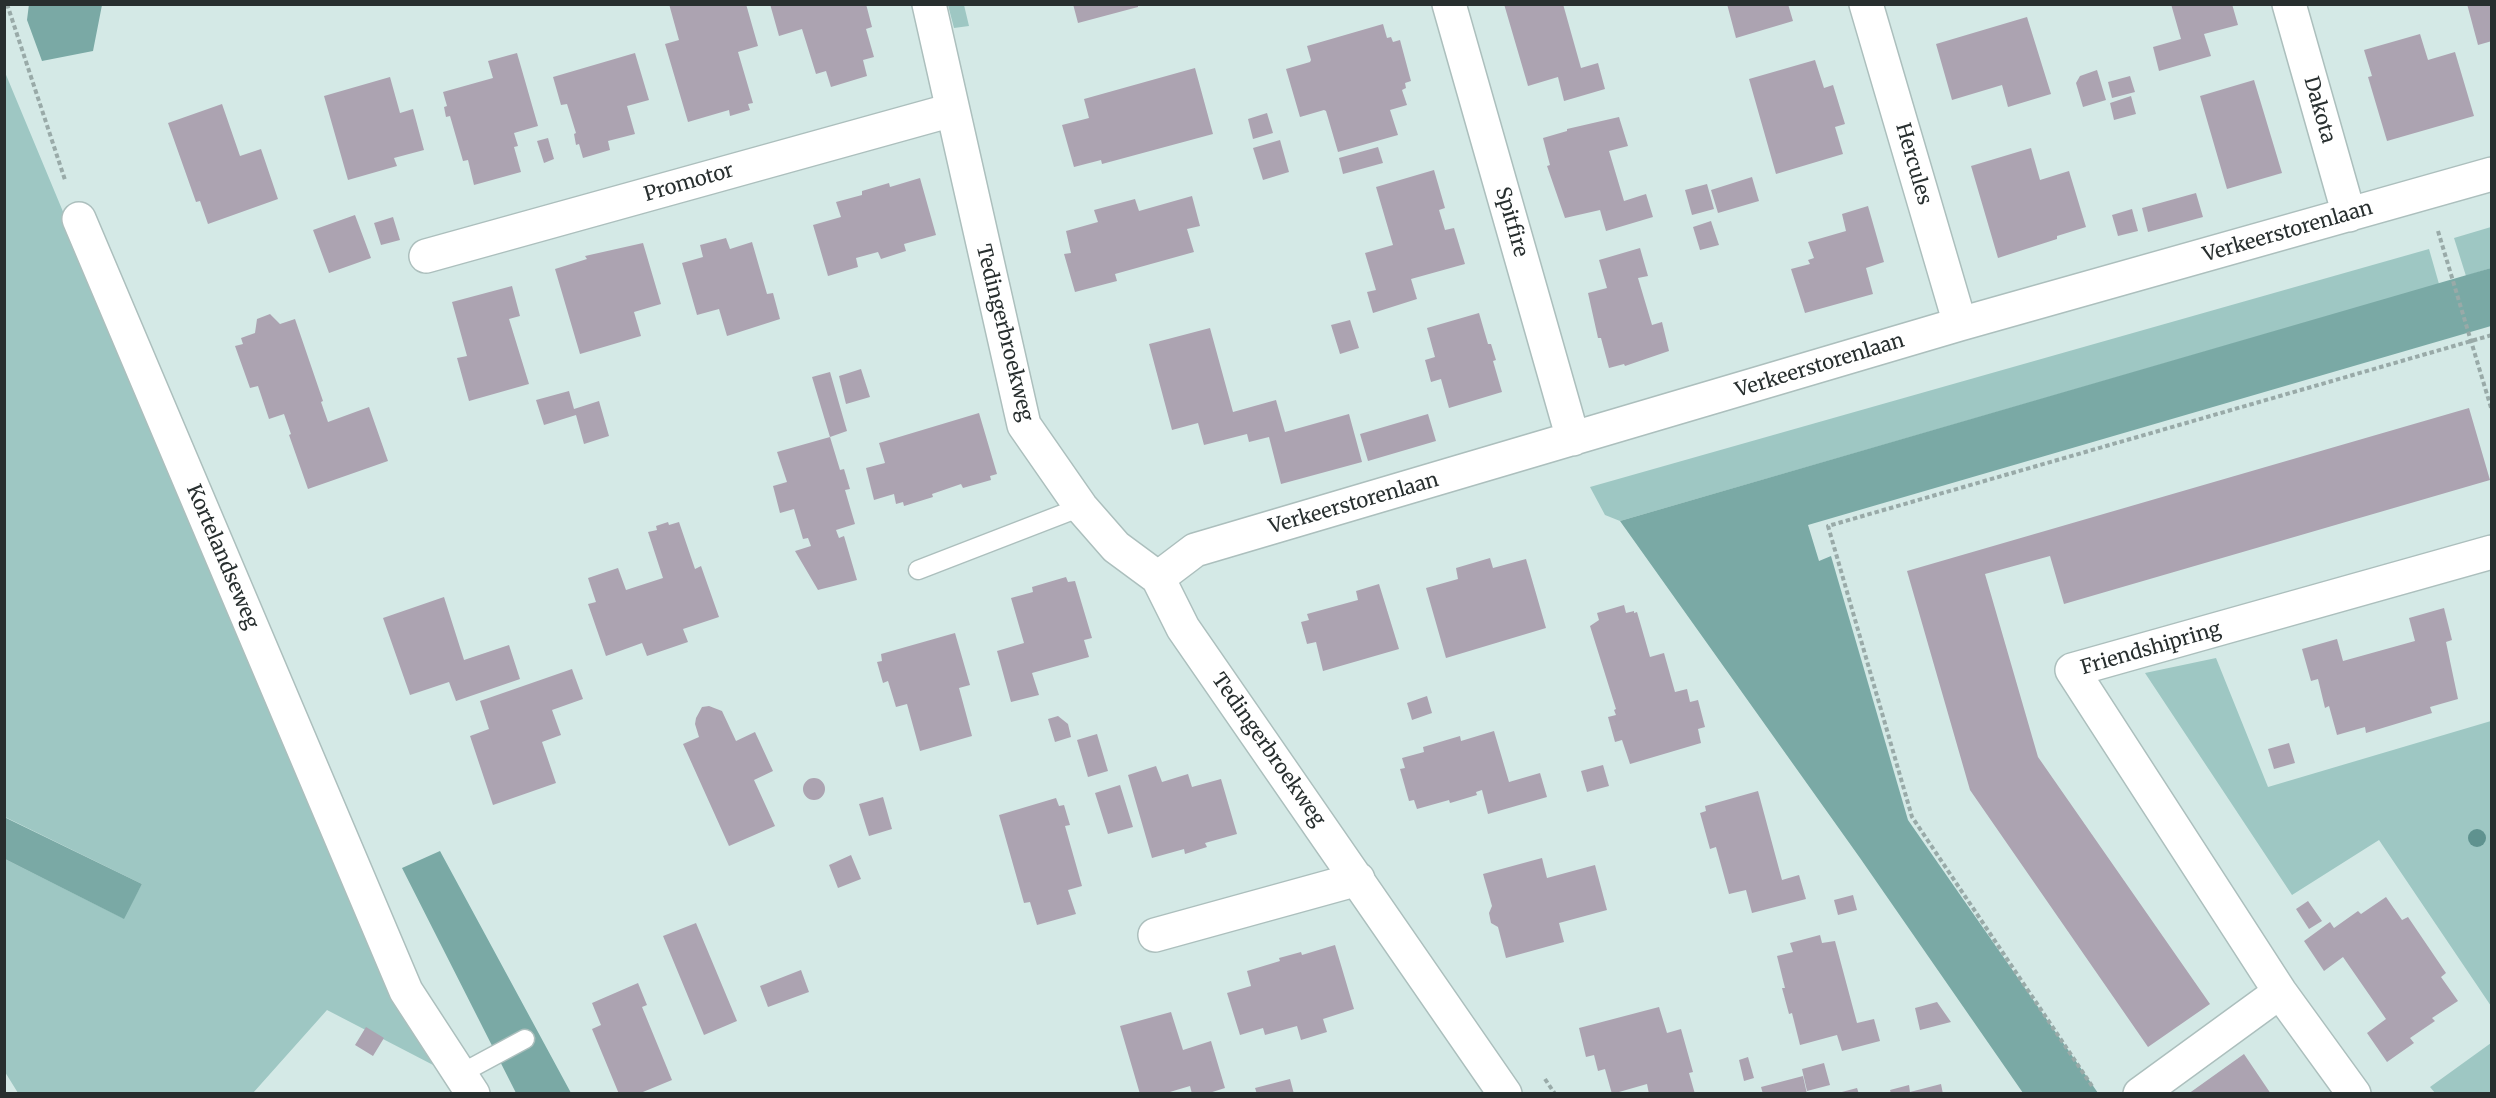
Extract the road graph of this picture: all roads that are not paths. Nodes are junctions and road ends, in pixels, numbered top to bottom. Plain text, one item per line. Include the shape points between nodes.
1 (929, 4) edge
2 (1449, 4) edge
3 (1866, 4) edge
4 (2289, 4) edge
5 (952, 110) junction
6 (2492, 174) edge
7 (2349, 215) junction
8 (79, 219) road end
9 (426, 256) dead end
10 (1960, 324) junction
11 (1573, 439) junction
12 (1081, 507) junction
13 (2492, 552) edge
14 (918, 570) dead end
15 (1158, 578) junction
16 (1358, 879) junction
17 (1155, 934) dead end
18 (2280, 992) junction
19 (525, 1039) dead end
20 (467, 1084) edge
21 (1504, 1094) edge
22 (2140, 1094) edge
23 (2354, 1094) edge

1 - 5 street, Tedingerbroekweg
2 - 11 street, Spitfire
3 - 10 street, Hercules
4 - 7 street, Dakota
5 - 9 street, Promotor
5 - 12 street, Tedingerbroekweg via 1024,425
6 - 7 street, Verkeerstorenlaan
7 - 10 street, Verkeerstorenlaan
8 - 20 street, Kortelandseweg via 406,991
10 - 11 street, Verkeerstorenlaan
11 - 15 street, Verkeerstorenlaan via 1195,550
12 - 14 lane
12 - 15 street, Tedingerbroekweg via 1116,547
13 - 18 street, Friendshipring via 2072,670
15 - 16 street, Tedingerbroekweg via 1183,628
16 - 17 street
16 - 21 street, Tedingerbroekweg
18 - 22 street
18 - 23 street, Friendshipring
19 - 20 lane

